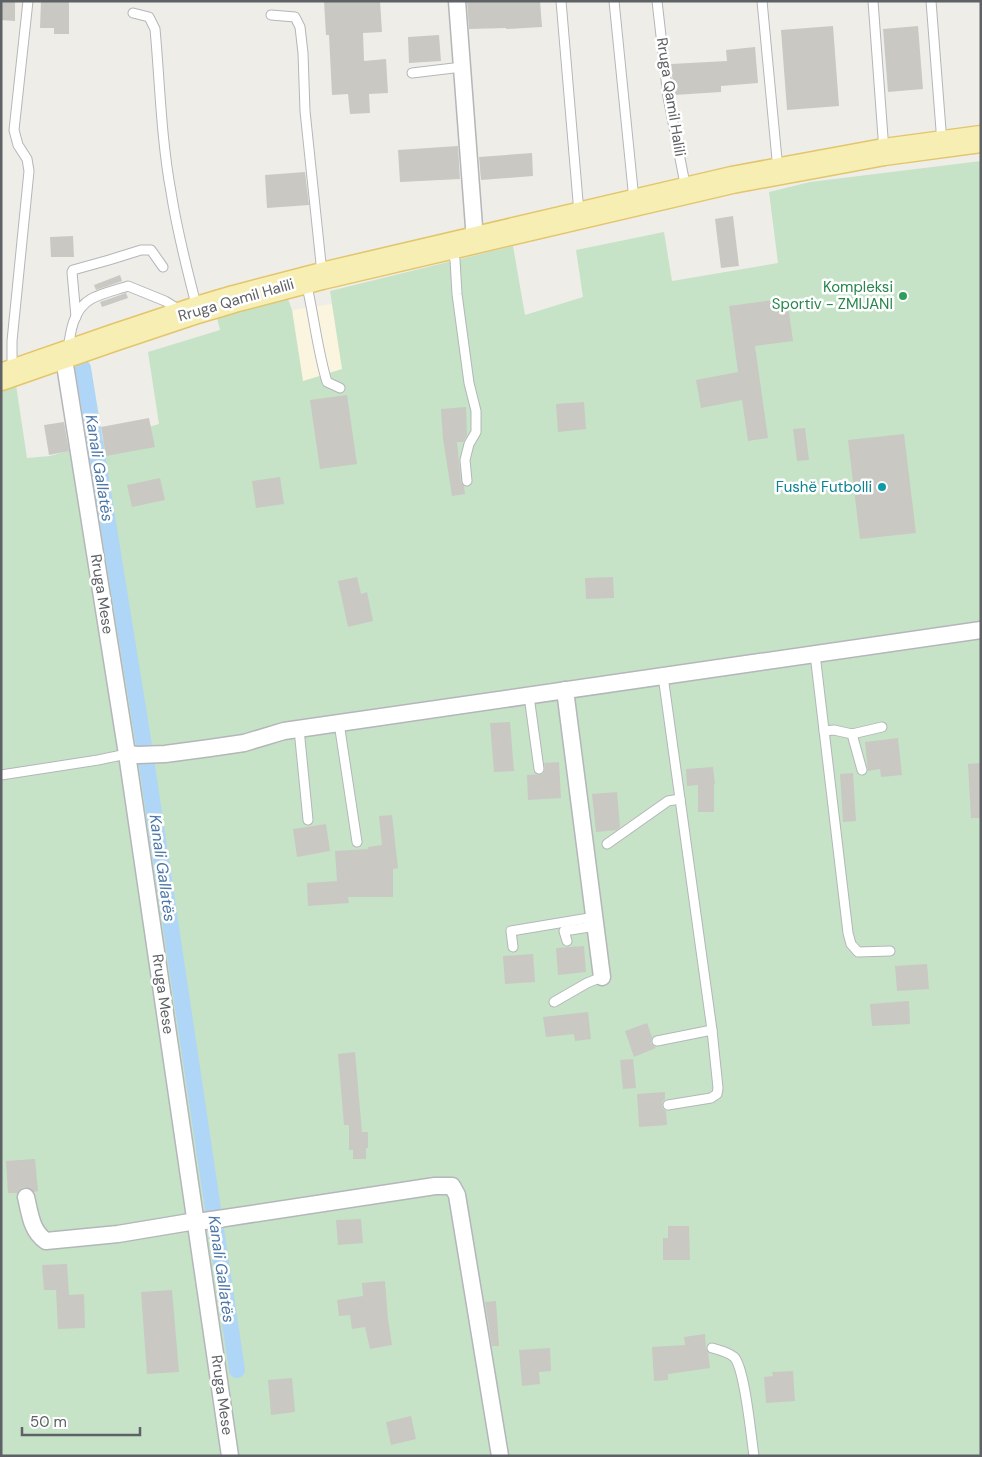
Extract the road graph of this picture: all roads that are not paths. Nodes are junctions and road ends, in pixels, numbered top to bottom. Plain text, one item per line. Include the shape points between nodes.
1 (28, 1) edge
2 (457, 1) edge
3 (561, 1) edge
4 (614, 1) edge
5 (657, 1) edge
6 (762, 1) edge
7 (873, 1) edge
8 (930, 1) edge
9 (133, 12) dead end
10 (271, 15) dead end
11 (462, 67) junction
12 (412, 73) dead end
13 (981, 139) edge
14 (942, 144) junction
15 (884, 152) junction
16 (778, 171) junction
17 (686, 192) junction
18 (634, 203) junction
19 (579, 216) junction
20 (463, 243) junction
21 (163, 267) dead end
22 (314, 278) junction
23 (191, 312) junction
24 (76, 317) junction
25 (65, 354) junction
26 (6, 375) edge
27 (340, 388) dead end
28 (467, 481) dead end
29 (981, 630) edge
30 (815, 654) junction
31 (664, 676) junction
32 (565, 690) junction
33 (528, 696) junction
34 (339, 723) junction
35 (882, 727) dead end
36 (298, 729) junction
37 (824, 731) junction
38 (852, 734) junction
39 (133, 754) junction
40 (540, 769) dead end
41 (862, 770) dead end
42 (1, 775) edge
43 (680, 798) junction
44 (308, 820) dead end
45 (357, 842) dead end
46 (607, 844) dead end
47 (595, 922) junction
48 (567, 941) dead end
49 (513, 946) dead end
50 (890, 951) dead end
51 (602, 976) joint
52 (554, 1002) dead end
53 (712, 1030) junction
54 (657, 1040) dead end
55 (668, 1104) dead end
56 (26, 1197) dead end
57 (200, 1221) junction
58 (712, 1348) dead end
59 (230, 1456) edge
60 (500, 1456) edge
61 (754, 1456) edge

1 - 26 lane via 14,130 29,171
2 - 11 street
3 - 19 lane
4 - 18 lane
5 - 17 lane, Rruga Qamil Halili via 668,97
6 - 16 lane
7 - 15 lane
8 - 14 lane
9 - 23 lane via 149,18 155,28 170,191 186,266
10 - 22 lane via 295,17 300,27 312,169
11 - 12 lane
11 - 20 street
13 - 14 main road, Rruga Qamil Halili
14 - 15 main road, Rruga Qamil Halili
15 - 16 main road, Rruga Qamil Halili
16 - 17 main road, Rruga Qamil Halili
17 - 18 main road, Rruga Qamil Halili
18 - 19 main road, Rruga Qamil Halili
19 - 20 main road, Rruga Qamil Halili
20 - 22 main road, Rruga Qamil Halili
20 - 28 lane via 455,260 457,294 476,411 476,432 465,460
21 - 24 lane via 151,250 146,250 73,270
22 - 23 main road, Rruga Qamil Halili
22 - 27 lane via 312,308 320,360 327,382
23 - 24 lane via 128,286 91,299
23 - 25 main road, Rruga Qamil Halili
24 - 25 lane
25 - 26 main road, Rruga Qamil Halili
25 - 39 street, Rruga Mese
29 - 30 street
30 - 31 street
30 - 37 lane
31 - 32 street
31 - 43 lane
32 - 33 street
32 - 47 street
33 - 34 street
33 - 40 lane
34 - 36 street
34 - 45 lane
35 - 38 lane
36 - 39 street via 244,743 165,754
36 - 44 lane
37 - 38 lane
37 - 50 lane via 851,944 858,952
38 - 41 lane
39 - 42 lane
39 - 57 street, Rruga Mese
43 - 46 lane via 668,801
43 - 53 lane
47 - 48 lane via 564,931
47 - 49 lane via 511,931
47 - 51 street
51 - 52 lane
53 - 54 lane
53 - 55 lane via 718,1071 717,1094 711,1098
56 - 57 street via 37,1235 46,1241
57 - 59 street, Rruga Mese
57 - 60 street via 452,1186 458,1195
58 - 61 lane via 735,1358 742,1373

